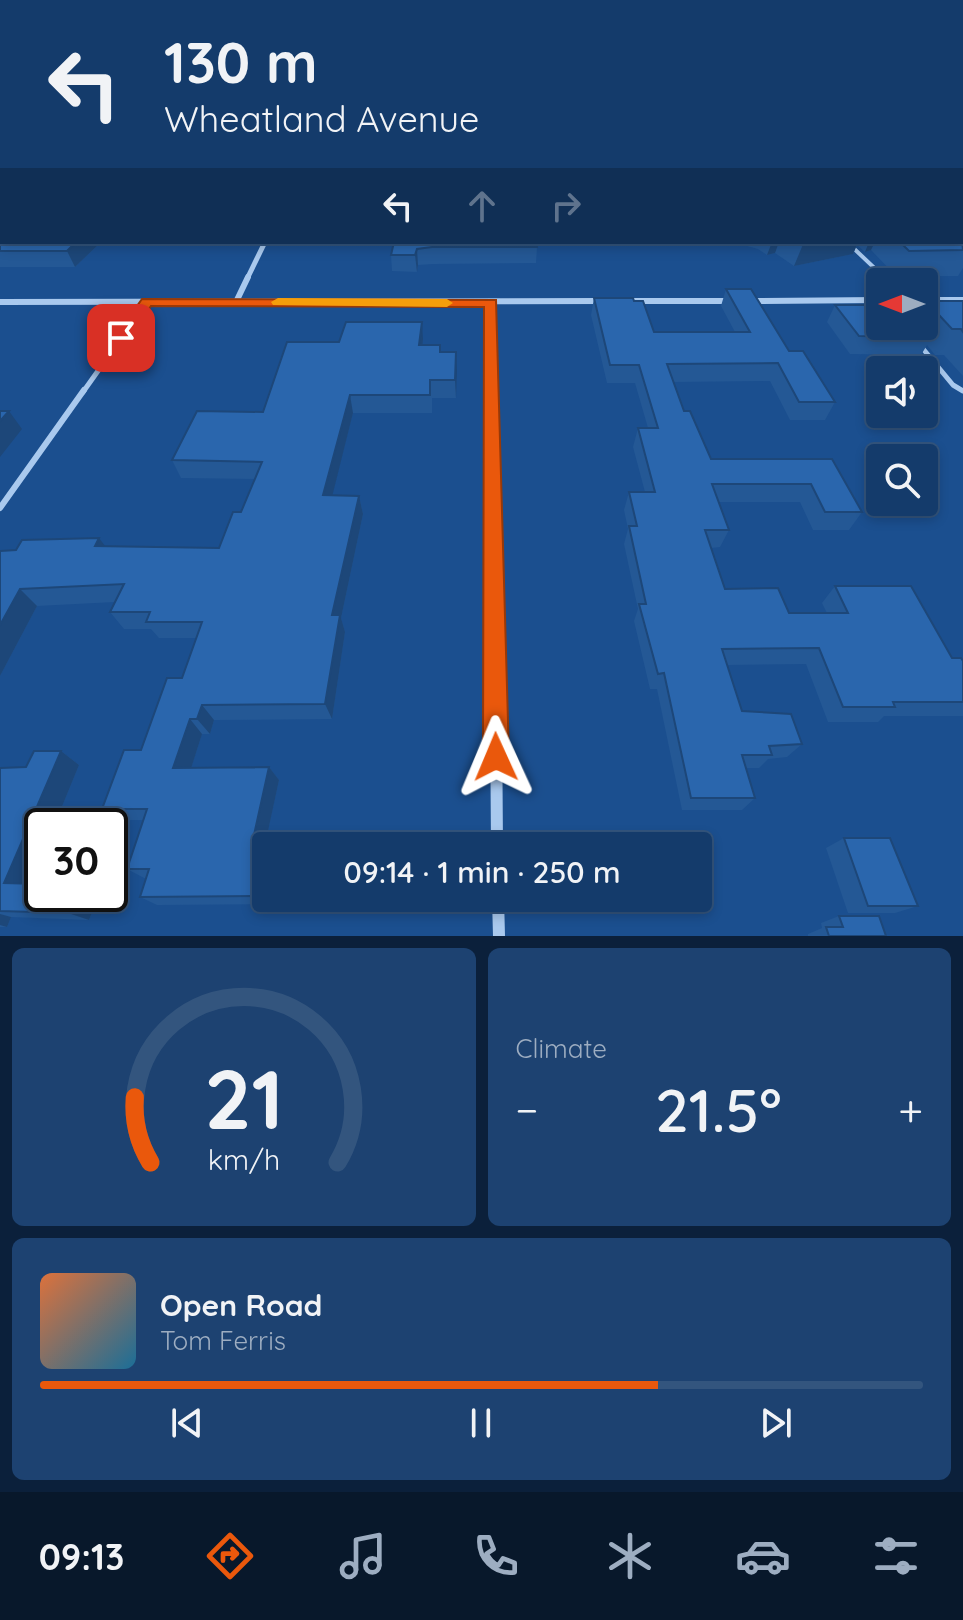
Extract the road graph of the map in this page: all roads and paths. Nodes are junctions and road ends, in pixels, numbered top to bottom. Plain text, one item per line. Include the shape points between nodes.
1 (264, 244) edge
2 (849, 244) edge
3 (874, 268) edge
4 (866, 300) edge
5 (938, 300) edge
6 (963, 300) edge
7 (608, 301) edge
8 (621, 301) edge
9 (0, 302) edge
10 (147, 302) junction
11 (236, 302) junction
12 (491, 303) junction
13 (916, 340) edge
14 (963, 391) edge
15 (0, 508) edge
16 (497, 832) edge
17 (498, 912) edge
18 (499, 936) edge

1 - 11 street
2 - 3 lane
4 - 8 street
5 - 6 street
7 - 12 street
9 - 10 street
10 - 11 street
10 - 15 lane
11 - 12 street
12 - 16 street
13 - 14 lane
17 - 18 street

